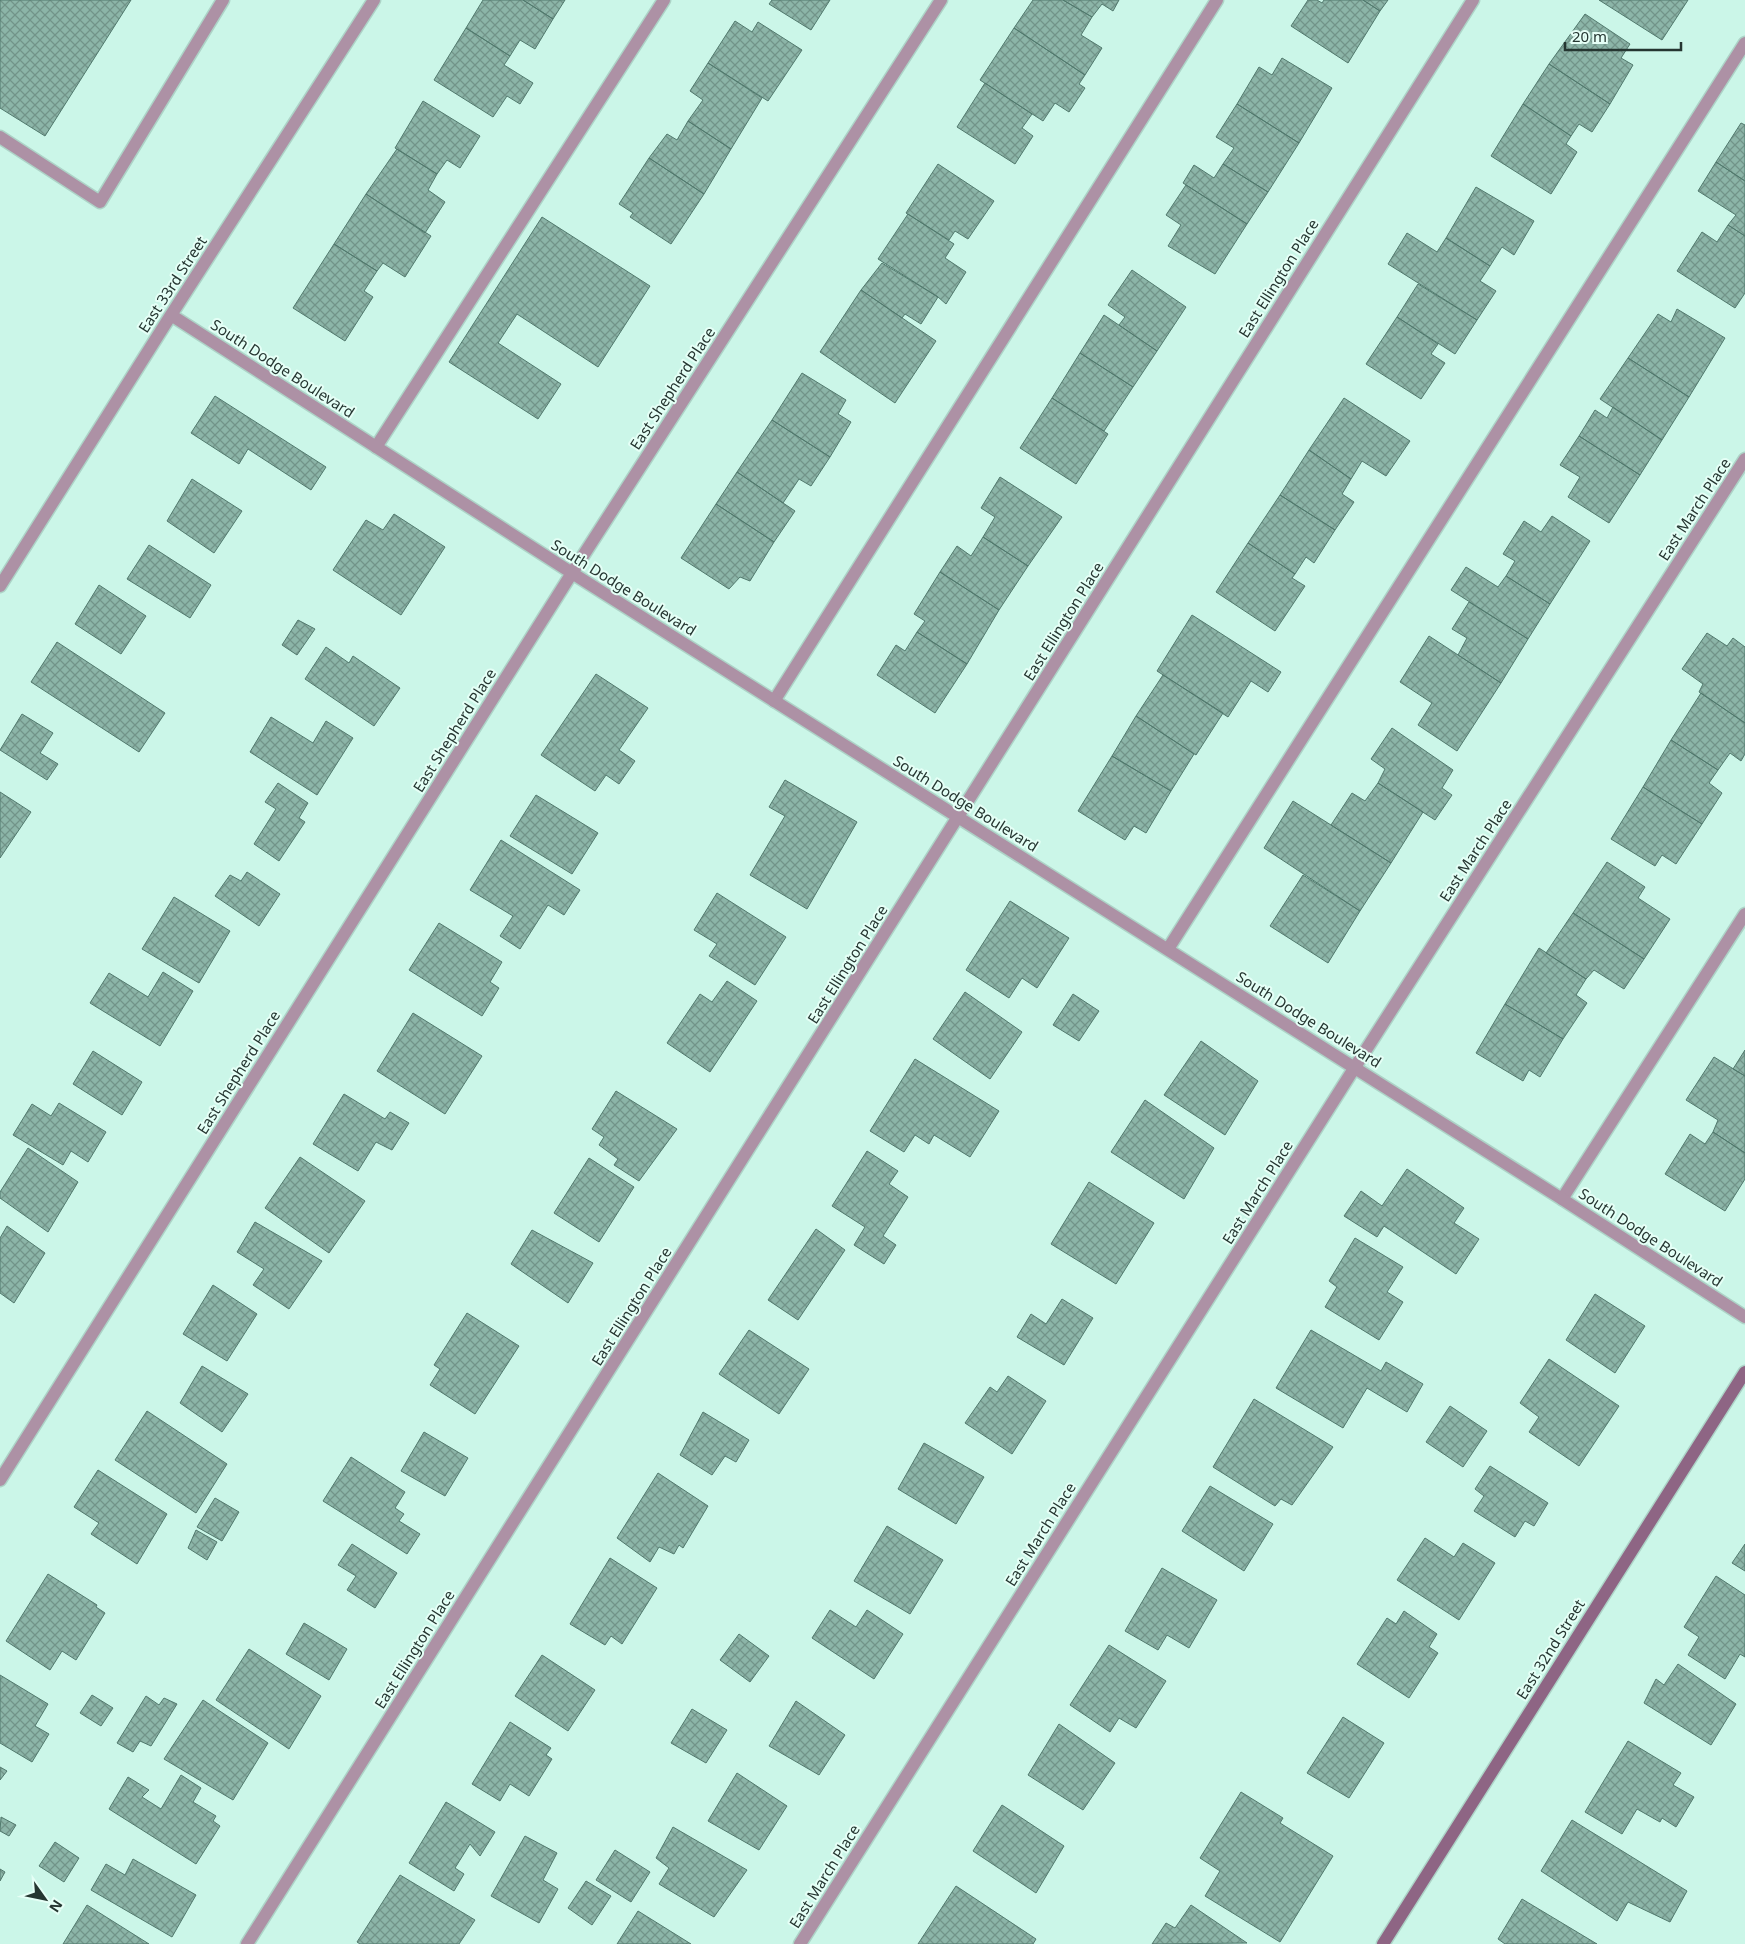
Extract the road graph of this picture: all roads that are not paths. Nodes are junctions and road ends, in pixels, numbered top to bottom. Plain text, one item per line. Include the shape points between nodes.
1 (223, 0) edge
2 (374, 0) edge
3 (664, 0) edge
4 (941, 0) edge
5 (1217, 0) edge
6 (1473, 0) edge
7 (1745, 43) edge
8 (0, 137) edge
9 (171, 315) junction
10 (376, 447) junction
11 (1745, 459) edge
12 (572, 574) junction
13 (0, 586) edge
14 (774, 701) junction
15 (958, 817) junction
16 (1745, 914) edge
17 (1168, 949) junction
18 (1355, 1067) junction
19 (1562, 1199) junction
20 (1745, 1317) edge
21 (1745, 1372) edge
22 (0, 1480) edge
23 (247, 1944) edge
24 (800, 1944) edge
25 (1383, 1944) edge

1 - 8 street via 100,202
2 - 9 street, East 33rd Street
3 - 10 street
4 - 12 street, East Shepherd Place
5 - 14 street
6 - 15 street, East Ellington Place
7 - 17 street
9 - 10 street, South Dodge Boulevard
9 - 13 street, East 33rd Street
10 - 12 street, South Dodge Boulevard
11 - 18 street, East March Place
12 - 14 street, South Dodge Boulevard
12 - 22 street, East Shepherd Place
14 - 15 street, South Dodge Boulevard
15 - 17 street, South Dodge Boulevard
15 - 23 street, East Ellington Place
16 - 19 street
17 - 18 street, South Dodge Boulevard
18 - 19 street, South Dodge Boulevard
18 - 24 street, East March Place
19 - 20 street, South Dodge Boulevard
21 - 25 street, East 32nd Street

